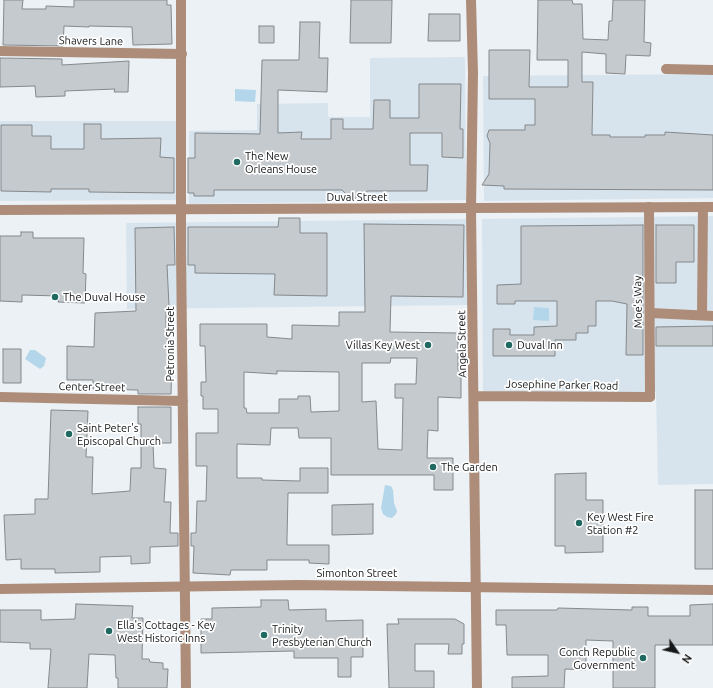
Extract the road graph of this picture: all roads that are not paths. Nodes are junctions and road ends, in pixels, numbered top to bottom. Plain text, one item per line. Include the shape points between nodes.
1 (181, 0) edge
2 (471, 0) edge
3 (0, 51) edge
4 (182, 54) junction
5 (666, 69) dead end
6 (713, 70) edge
7 (649, 207) junction
8 (708, 207) edge
9 (181, 209) junction
10 (471, 209) junction
11 (0, 210) edge
12 (651, 313) junction
13 (702, 315) junction
14 (713, 316) edge
15 (474, 396) junction
16 (0, 397) edge
17 (650, 397) joint
18 (183, 401) junction
19 (477, 586) junction
20 (185, 587) junction
21 (0, 589) edge
22 (713, 590) edge
23 (186, 688) edge
24 (477, 688) edge

1 - 4 street, Petronia Street
2 - 10 street, Angela Street
3 - 4 street, Shavers Lane
4 - 9 street, Petronia Street
5 - 6 street
7 - 8 street, Duval Street
7 - 10 street, Duval Street
7 - 12 street, Moe's Way
8 - 13 street
9 - 10 street, Duval Street
9 - 11 street, Duval Street
9 - 18 street, Petronia Street
10 - 15 street, Angela Street
12 - 13 street
12 - 17 street, Moe's Way
13 - 14 street
15 - 17 street, Josephine Parker Road
15 - 19 street, Angela Street
16 - 18 street, Center Street
18 - 20 street, Petronia Street
19 - 20 street, Simonton Street
19 - 22 street, Simonton Street
19 - 24 street, Angela Street
20 - 21 street, Simonton Street
20 - 23 street, Petronia Street

